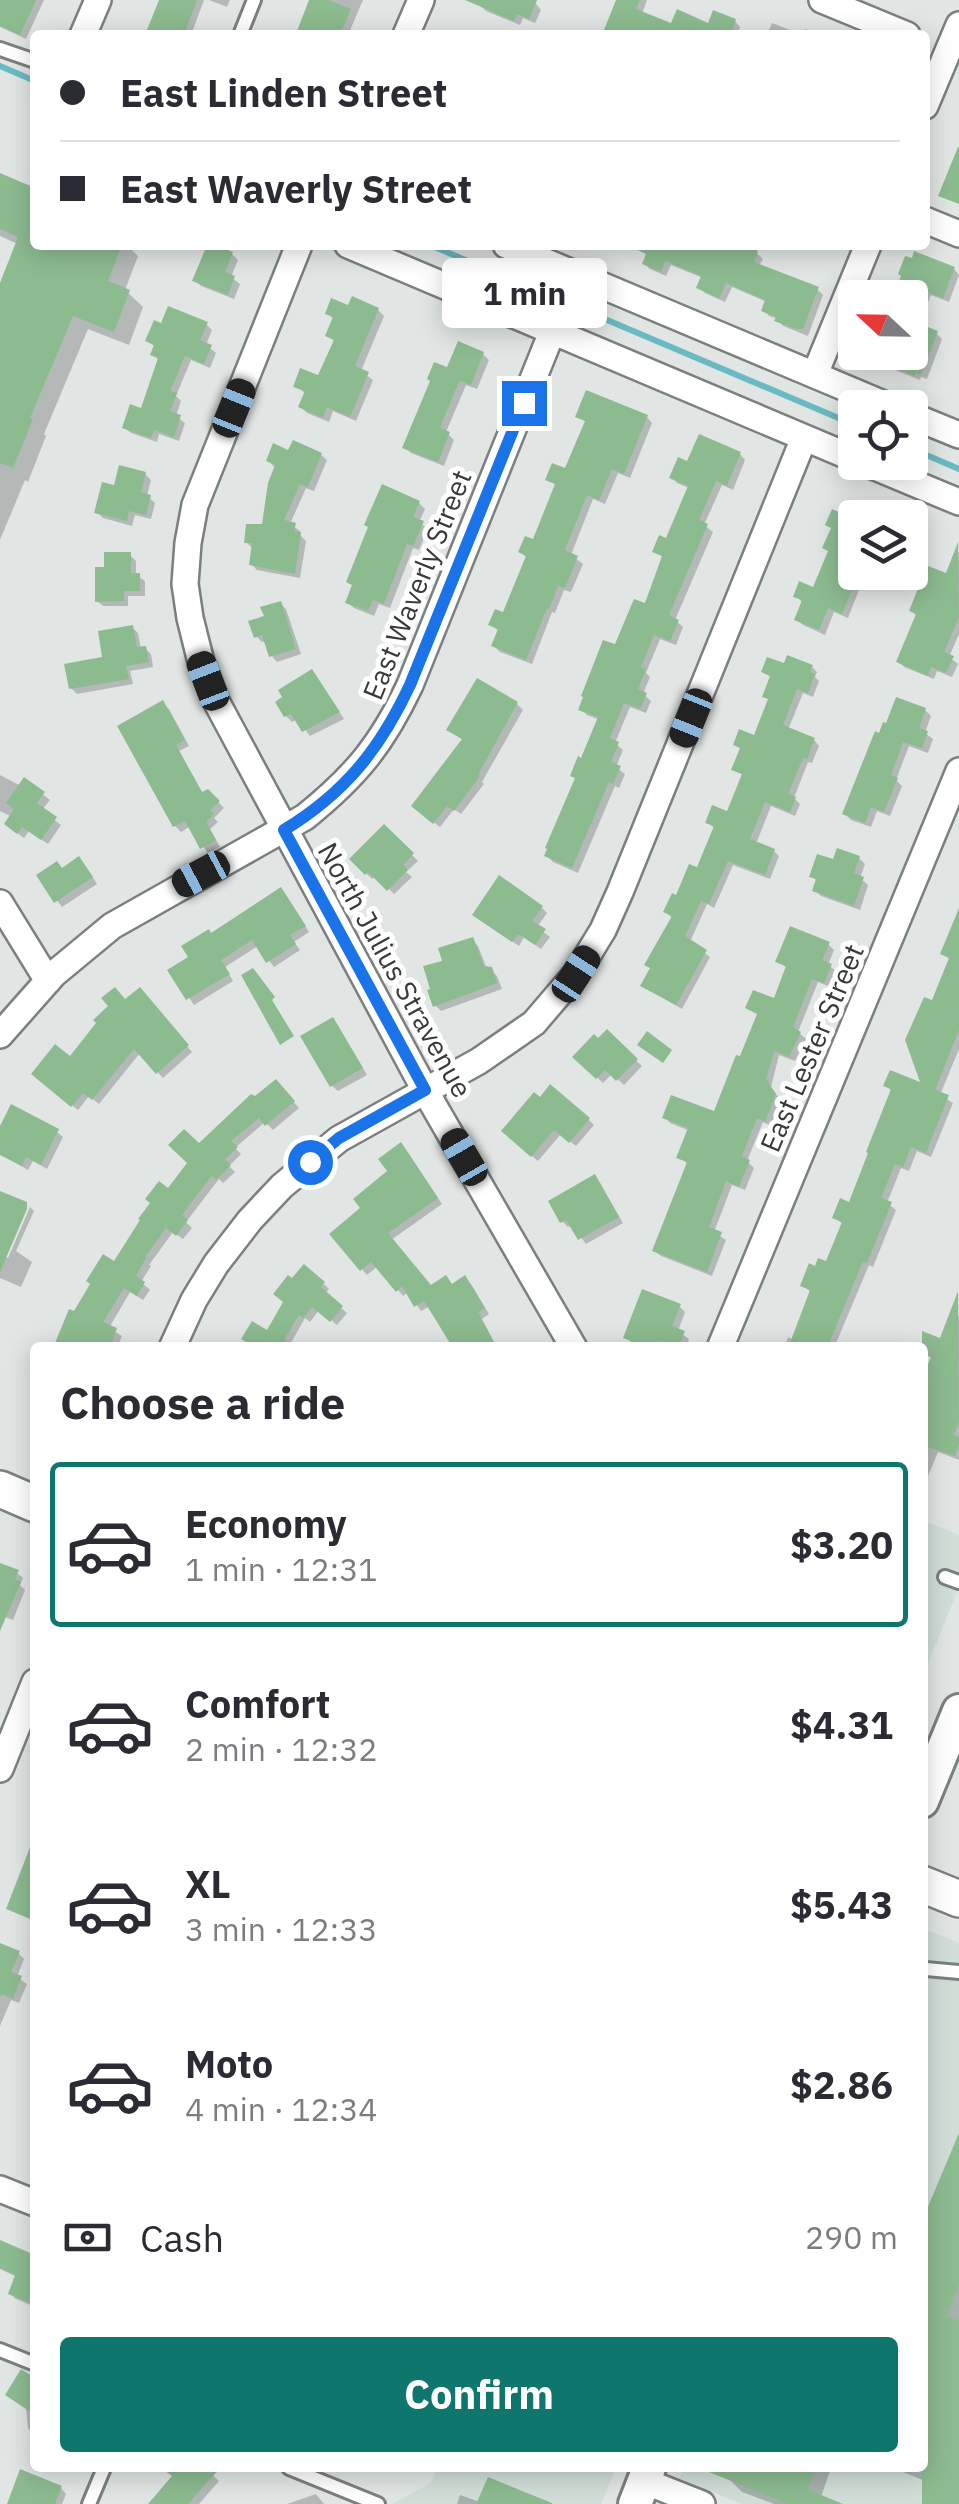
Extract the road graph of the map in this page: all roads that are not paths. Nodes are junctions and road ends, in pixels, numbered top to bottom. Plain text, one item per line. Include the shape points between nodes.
1 (98, 0) edge
2 (254, 0) edge
3 (421, 0) edge
4 (822, 0) edge
5 (959, 25) edge
6 (85, 30) edge
7 (242, 30) edge
8 (408, 30) edge
9 (896, 30) edge
10 (936, 47) edge
11 (0, 49) edge
12 (30, 59) edge
13 (930, 79) edge
14 (930, 222) edge
15 (959, 234) edge
16 (296, 250) edge
17 (360, 250) edge
18 (518, 250) edge
19 (866, 250) edge
20 (552, 332) junction
21 (815, 374) junction
22 (852, 390) edge
23 (928, 422) edge
24 (959, 436) edge
25 (804, 438) junction
26 (838, 452) edge
27 (906, 480) edge
28 (959, 502) edge
29 (959, 771) edge
30 (284, 830) junction
31 (0, 903) edge
32 (48, 980) junction
33 (0, 1035) edge
34 (425, 1090) junction
35 (175, 1342) edge
36 (571, 1342) edge
37 (722, 1342) edge
38 (0, 1489) edge
39 (30, 1502) edge
40 (30, 1694) edge
41 (959, 1710) edge
42 (0, 1769) edge
43 (928, 1786) edge
44 (928, 1886) edge
45 (959, 1898) edge
46 (928, 1969) edge
47 (959, 1972) edge
48 (0, 2189) edge
49 (30, 2201) edge
50 (0, 2350) edge
51 (30, 2362) edge
52 (102, 2472) edge
53 (298, 2472) edge
54 (643, 2484) edge
55 (90, 2504) edge
56 (378, 2504) edge
57 (702, 2504) edge

1 - 6 street
2 - 7 lane
3 - 8 street
4 - 9 street
5 - 10 street
10 - 13 street
11 - 12 lane
14 - 15 street
16 - 30 street, North Julius Stravenue via 196,506 185,584 216,701
17 - 20 street
18 - 21 street
19 - 21 street
20 - 25 street
20 - 30 street, East Waverly Street via 392,724 328,798
21 - 22 street
23 - 24 street
25 - 26 street
25 - 34 street via 596,941 534,1023
27 - 28 street
29 - 37 street, East Lester Street
30 - 32 street, East Waverly Street via 112,926
30 - 34 street, North Julius Stravenue
31 - 32 street
32 - 33 street, East Waverly Street
34 - 35 street via 339,1138 282,1186 216,1264
34 - 36 street, North Julius Stravenue
38 - 39 main road
40 - 42 street
41 - 43 street
44 - 45 main road
46 - 47 lane
48 - 49 street
50 - 51 lane
52 - 55 lane
53 - 56 lane
54 - 57 street

